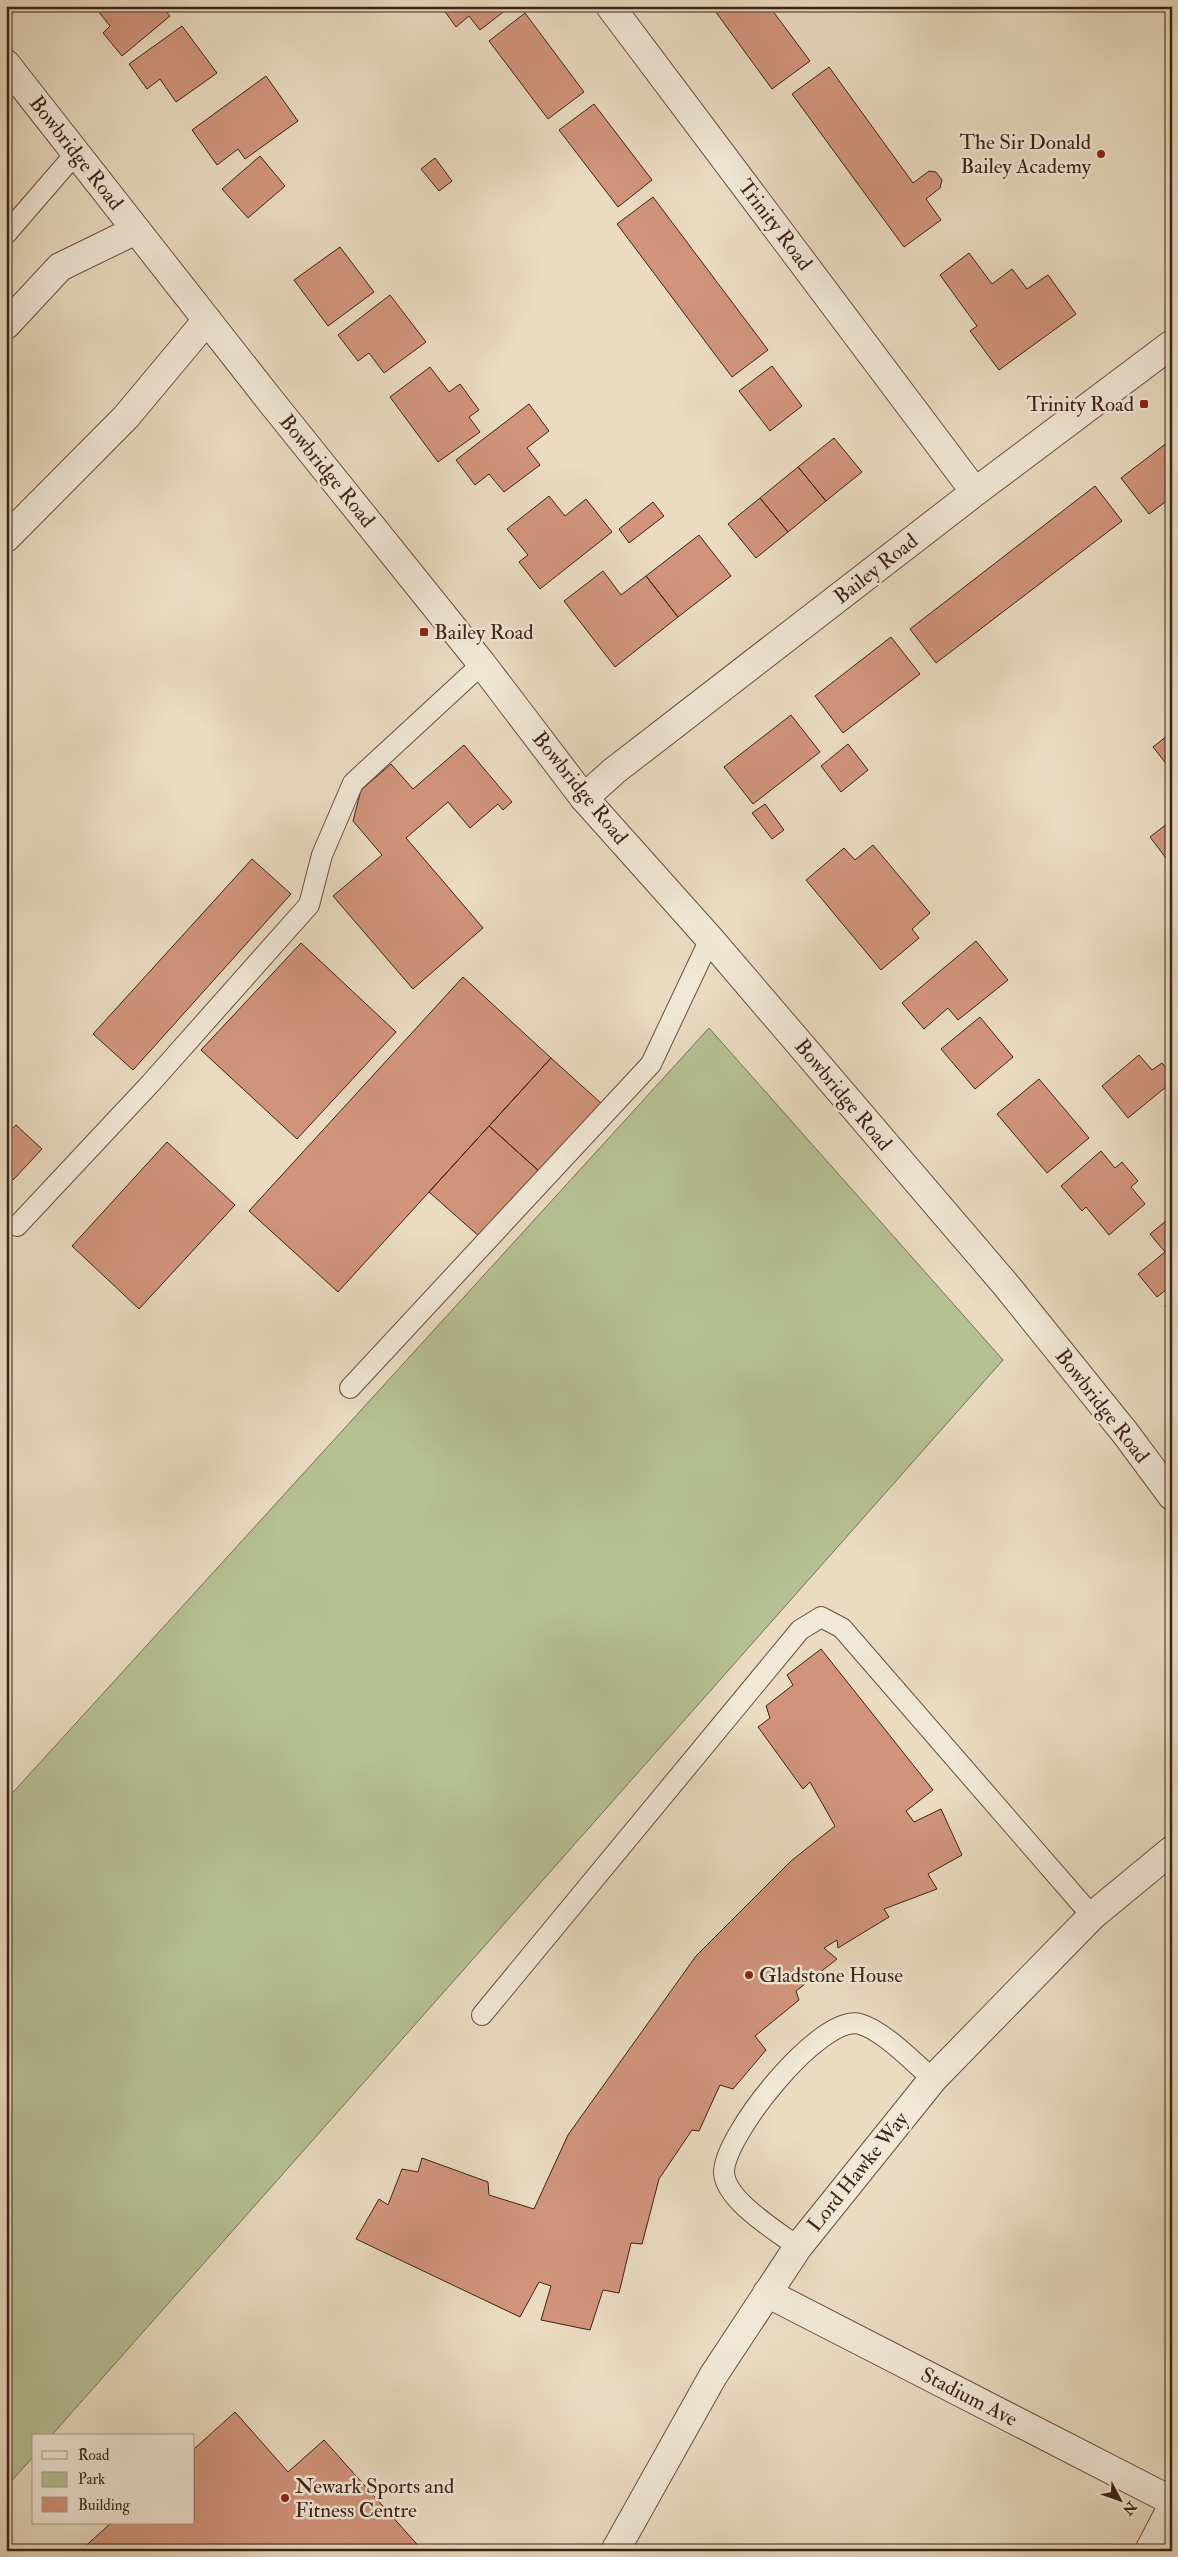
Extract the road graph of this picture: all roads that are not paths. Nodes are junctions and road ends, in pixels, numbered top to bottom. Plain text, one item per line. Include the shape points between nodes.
1 (610, 6) edge
2 (6, 64) edge
3 (76, 153) junction
4 (136, 230) junction
5 (6, 234) edge
6 (207, 320) junction
7 (6, 325) edge
8 (1172, 344) edge
9 (975, 492) junction
10 (6, 538) edge
11 (482, 664) junction
12 (584, 798) junction
13 (710, 939) junction
14 (17, 1226) dead end
15 (350, 1388) dead end
16 (1172, 1496) edge
17 (1172, 1850) edge
18 (1092, 1916) junction
19 (482, 2015) dead end
20 (932, 2078) junction
21 (798, 2246) junction
22 (767, 2293) junction
23 (1172, 2501) edge
24 (1172, 2507) edge
25 (615, 2551) edge
26 (1149, 2551) edge

1 - 9 street, Trinity Road
2 - 3 street, Bowbridge Road
3 - 4 street, Bowbridge Road
3 - 5 lane
4 - 6 street, Bowbridge Road
4 - 7 street via 60,267
6 - 10 street via 126,417
6 - 11 street, Bowbridge Road
8 - 9 street, Bailey Road
9 - 12 street, Bailey Road via 614,771
11 - 12 street, Bowbridge Road
11 - 14 lane via 353,783 322,855 309,906 150,1084
12 - 13 street, Bowbridge Road
13 - 15 lane via 652,1064
13 - 16 street, Bowbridge Road via 1006,1285
17 - 18 street, Lord Hawke Way
18 - 19 lane via 842,1628 821,1617 800,1630
18 - 20 street, Lord Hawke Way
20 - 21 street, Lord Hawke Way
20 - 21 lane via 876,2031 858,2023 836,2029 816,2041 784,2071 749,2116 729,2150 724,2174 734,2196 745,2207
21 - 22 street, Lord Hawke Way
22 - 23 street, Stadium Ave
22 - 25 street, Lord Hawke Way via 713,2376
24 - 26 street

